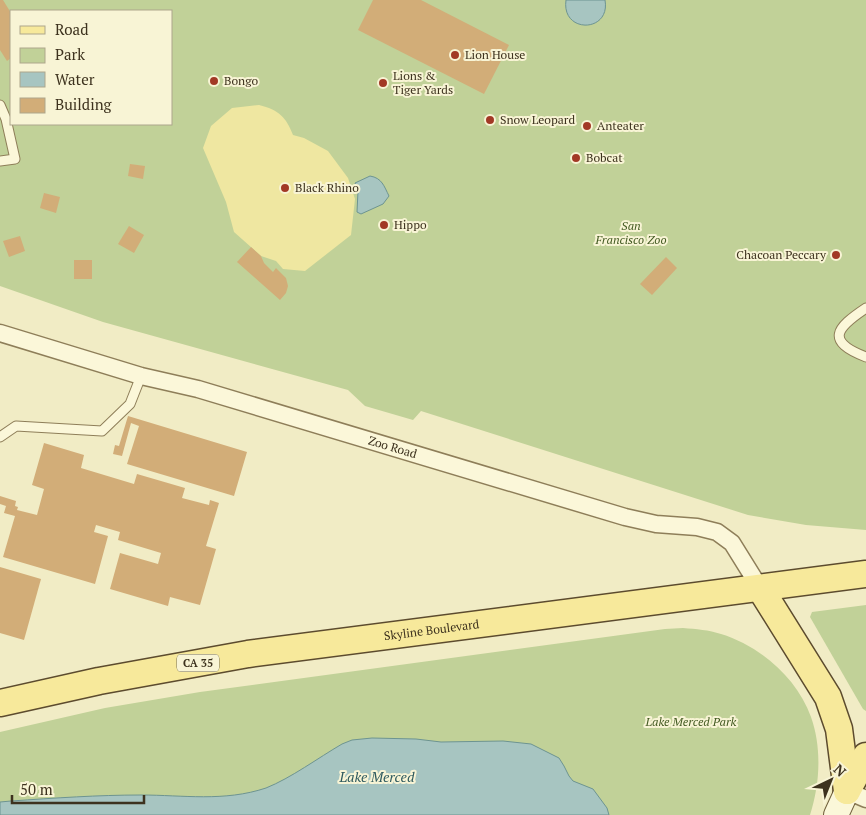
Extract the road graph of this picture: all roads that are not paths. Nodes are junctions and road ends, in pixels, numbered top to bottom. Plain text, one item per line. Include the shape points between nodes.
1 (0, 106) edge
2 (0, 161) edge
3 (866, 308) edge
4 (0, 333) edge
5 (866, 357) edge
6 (142, 376) junction
7 (0, 437) edge
8 (866, 574) edge
9 (760, 588) junction
10 (0, 703) edge
11 (866, 756) edge
12 (856, 795) edge
13 (836, 815) edge

1 - 2 lane via 15,159
3 - 5 lane via 843,324 840,337 847,348
4 - 6 street, Zoo Road
6 - 7 lane via 130,404 102,431 16,426
6 - 9 street, Zoo Road via 198,389 626,517 717,532 732,543
8 - 9 main road, Skyline Boulevard / CA 35
9 - 10 main road, Skyline Boulevard / CA 35 via 248,654 108,679
9 - 12 main road via 831,704
11 - 12 main road
12 - 13 street

